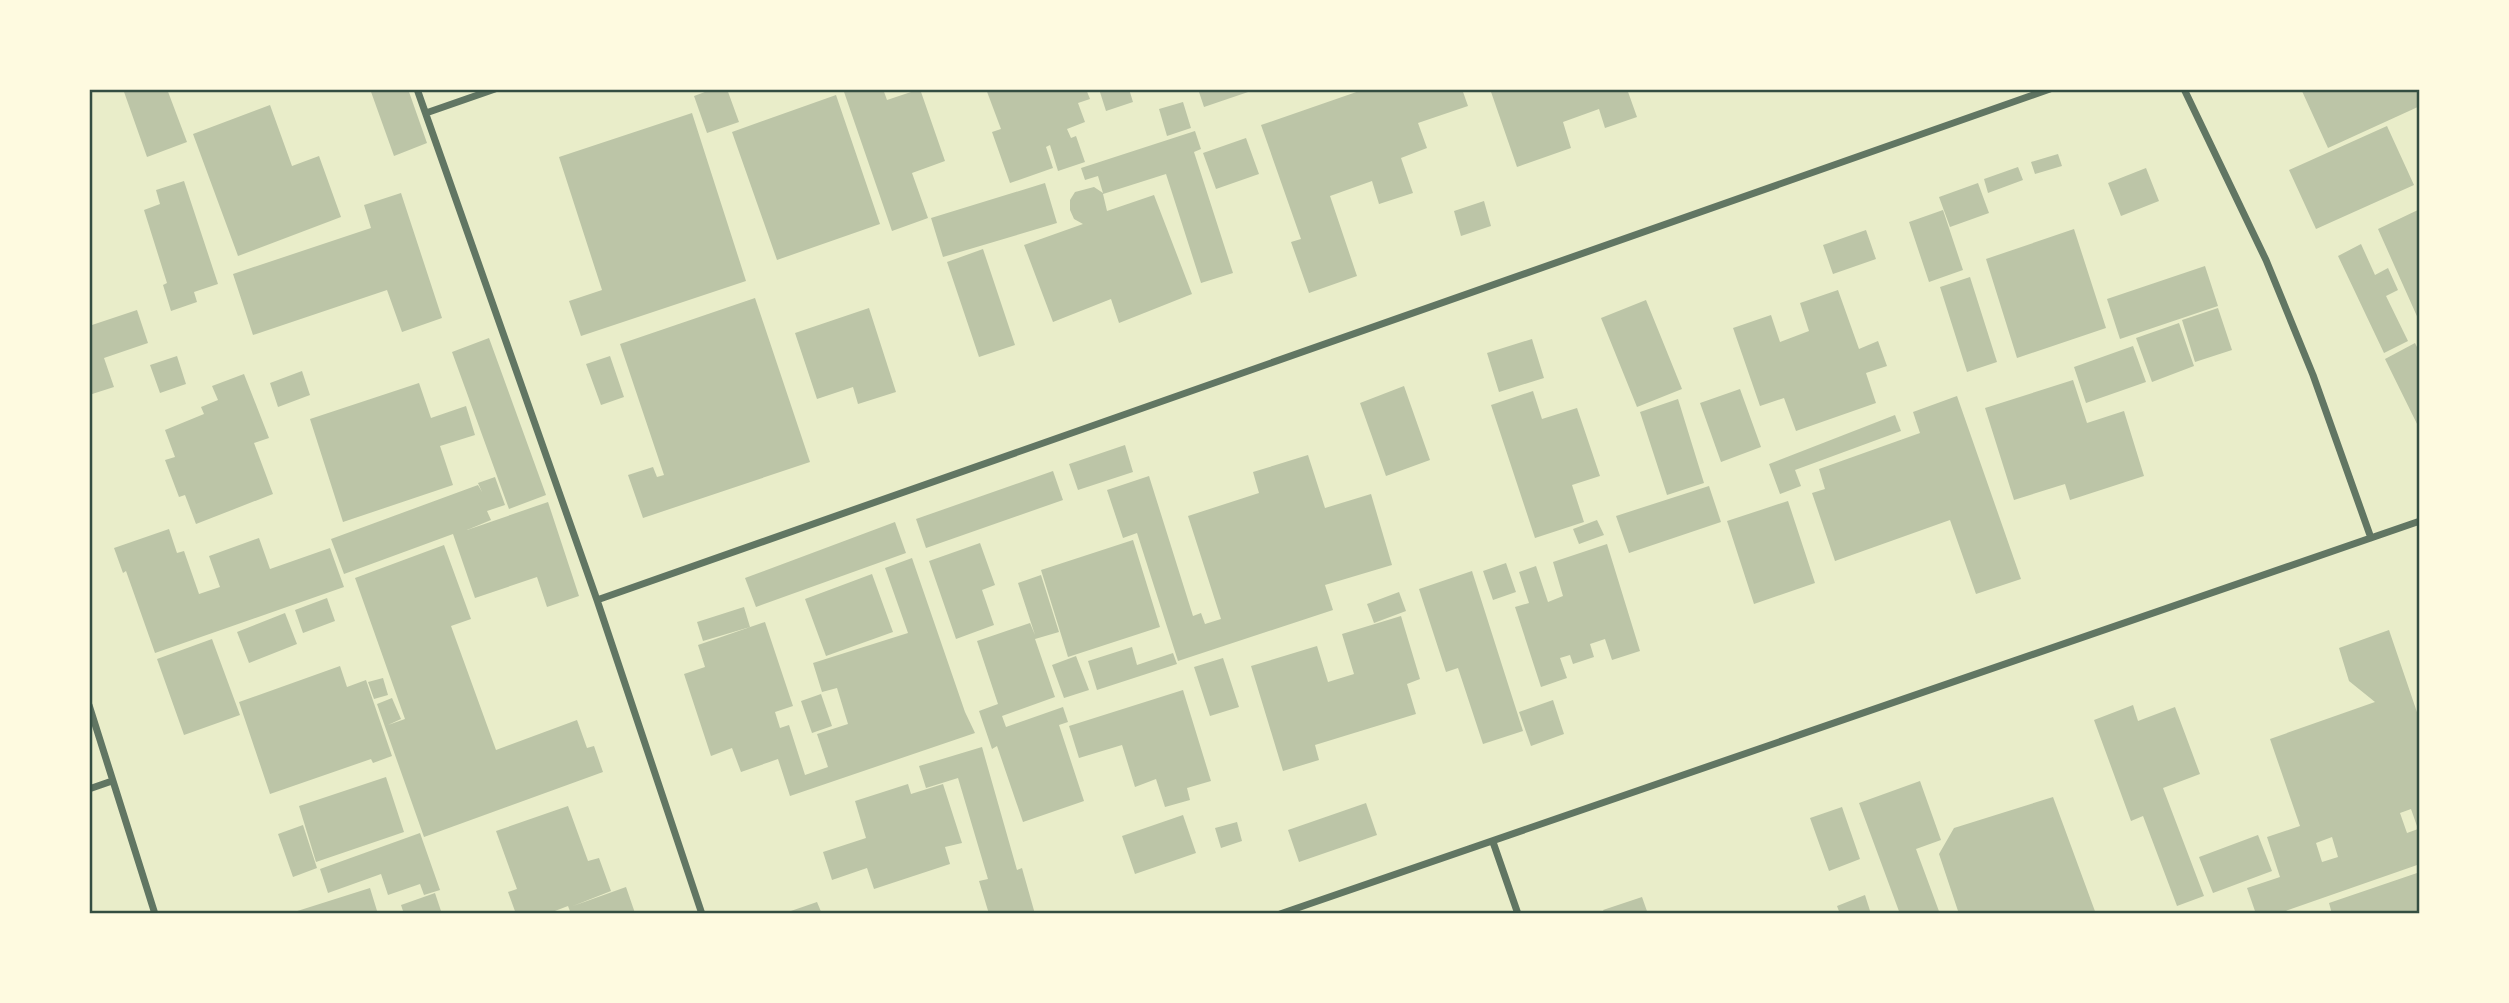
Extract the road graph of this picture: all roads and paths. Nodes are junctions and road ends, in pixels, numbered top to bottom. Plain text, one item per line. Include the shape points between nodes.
1 (418, 89) edge
2 (495, 89) edge
3 (2050, 89) edge
4 (2185, 89) edge
5 (426, 113) junction
6 (2420, 521) edge
7 (2371, 538) junction
8 (597, 600) junction
9 (89, 705) edge
10 (112, 781) junction
11 (89, 789) edge
12 (1493, 842) junction
13 (155, 914) edge
14 (702, 914) edge
15 (1280, 914) edge
16 (1518, 914) edge

1 - 5 street
2 - 5 street
3 - 8 street
4 - 7 street via 2281,295
5 - 8 street
6 - 7 street
7 - 12 street
8 - 14 street
9 - 10 street
10 - 11 street
10 - 13 street
12 - 15 street
12 - 16 street

